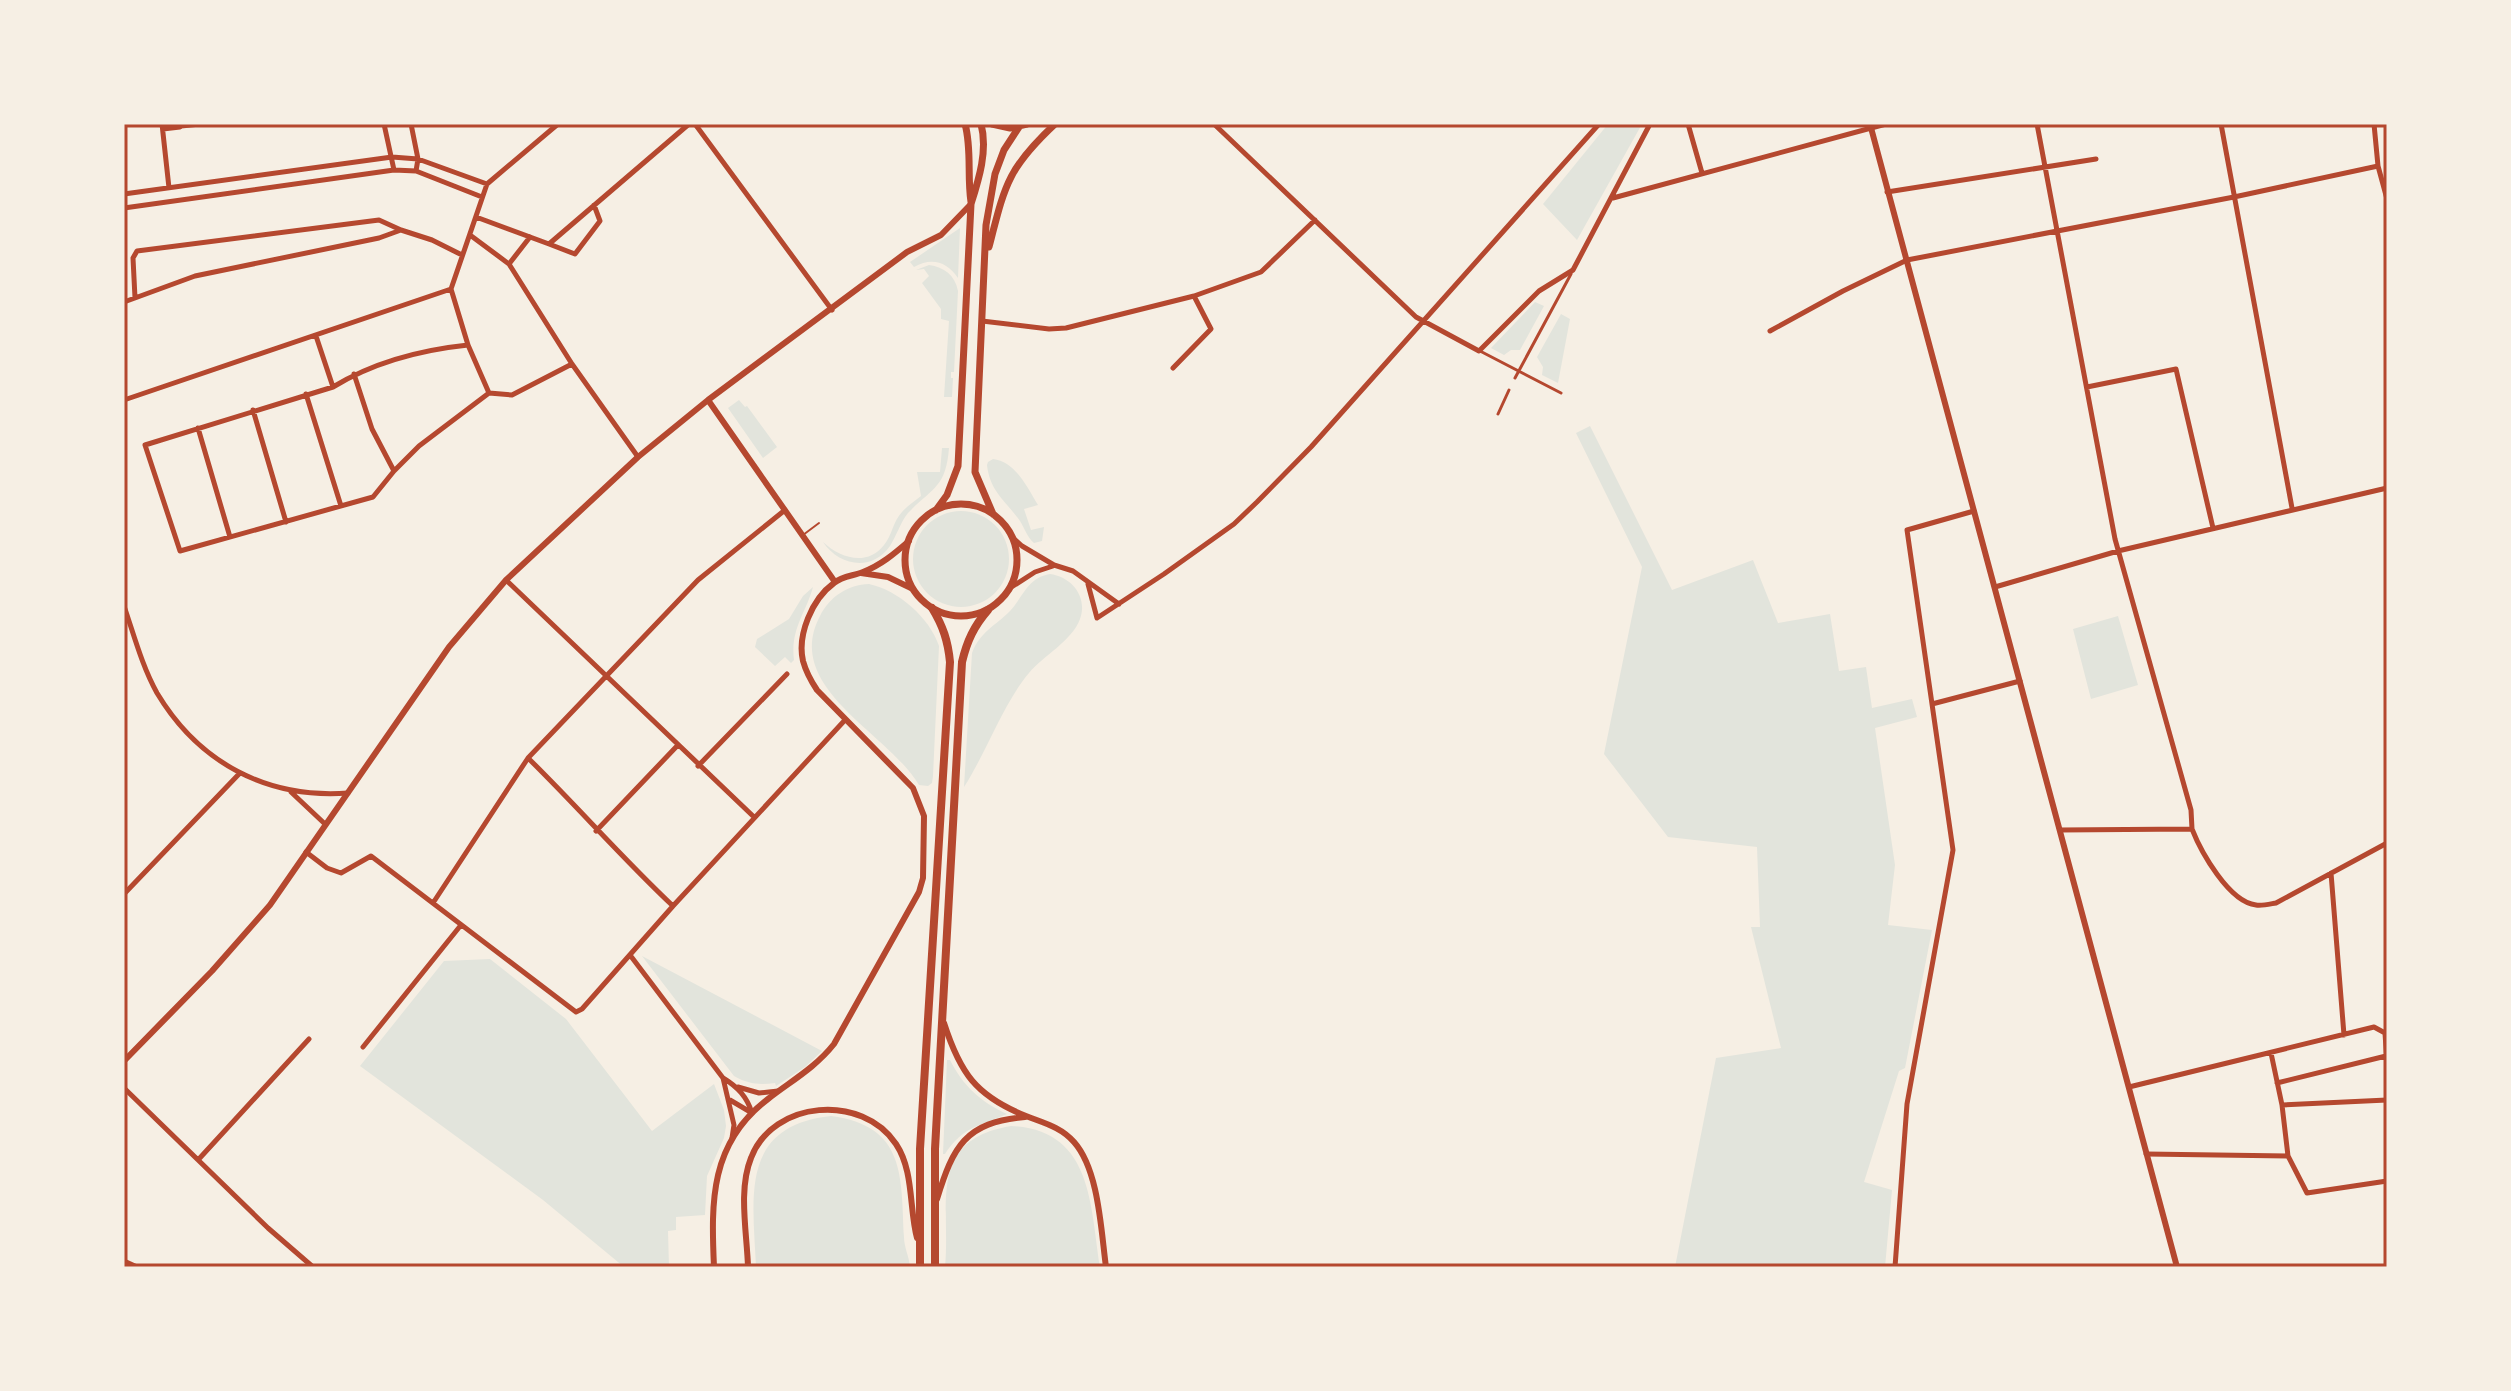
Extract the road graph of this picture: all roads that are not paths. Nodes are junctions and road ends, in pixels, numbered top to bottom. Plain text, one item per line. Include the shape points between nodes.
1 (200, 124) edge
2 (384, 124) edge
3 (411, 124) edge
4 (558, 124) edge
5 (689, 124) edge
6 (695, 124) edge
7 (965, 124) edge
8 (981, 124) edge
9 (992, 124) edge
10 (1041, 124) edge
11 (1055, 124) edge
12 (1214, 124) edge
13 (1599, 124) edge
14 (1650, 124) edge
15 (1688, 124) edge
16 (1886, 124) edge
17 (2037, 124) edge
18 (2221, 124) edge
19 (2374, 124) edge
20 (180, 125) edge
21 (162, 126) edge
22 (1023, 126) edge
23 (1871, 126) edge
24 (1048, 131) junction
25 (392, 157) junction
26 (418, 159) junction
27 (2096, 159) dead end
28 (2378, 166) junction
29 (2045, 167) junction
30 (394, 170) junction
31 (416, 171) junction
32 (1702, 173) junction
33 (487, 184) junction
34 (169, 188) junction
35 (1887, 192) junction
36 (124, 194) edge
37 (482, 197) junction
38 (2234, 197) junction
39 (1612, 198) junction
40 (2387, 199) edge
41 (971, 204) junction
42 (594, 205) junction
43 (124, 208) edge
44 (476, 217) junction
45 (1315, 220) junction
46 (401, 230) junction
47 (2057, 230) junction
48 (470, 235) junction
49 (530, 237) junction
50 (549, 244) junction
51 (462, 255) junction
52 (1907, 260) junction
53 (985, 261) junction
54 (509, 264) junction
55 (1573, 270) junction
56 (451, 289) junction
57 (1194, 296) junction
58 (135, 298) junction
59 (124, 302) edge
60 (832, 310) junction
61 (982, 321) junction
62 (1425, 321) junction
63 (1770, 331) dead end
64 (316, 336) junction
65 (468, 345) junction
66 (1479, 351) junction
67 (572, 364) junction
68 (1173, 368) dead end
69 (1519, 371) junction
70 (354, 374) junction
71 (1515, 378) dead end
72 (333, 387) junction
73 (2087, 387) junction
74 (1509, 390) dead end
75 (489, 393) junction
76 (1561, 393) dead end
77 (306, 394) junction
78 (124, 400) edge
79 (708, 400) junction
80 (253, 410) junction
81 (1498, 414) dead end
82 (198, 428) junction
83 (638, 457) junction
84 (394, 471) junction
85 (2387, 488) edge
86 (341, 506) junction
87 (2292, 509) junction
88 (785, 510) junction
89 (936, 510) junction
90 (1974, 511) junction
91 (993, 514) junction
92 (286, 522) junction
93 (819, 523) dead end
94 (2213, 528) junction
95 (802, 535) junction
96 (230, 537) junction
97 (1012, 537) junction
98 (909, 541) junction
99 (2118, 551) junction
100 (1054, 565) junction
101 (861, 573) junction
102 (506, 580) junction
103 (835, 582) junction
104 (1088, 584) junction
105 (1995, 587) junction
106 (1010, 588) junction
107 (913, 589) junction
108 (1119, 604) junction
109 (124, 606) edge
110 (932, 608) junction
111 (988, 610) junction
112 (787, 674) dead end
113 (605, 677) junction
114 (2020, 681) junction
115 (1932, 704) junction
116 (845, 720) junction
117 (677, 746) junction
118 (528, 758) junction
119 (698, 766) junction
120 (239, 774) junction
121 (290, 792) junction
122 (348, 793) junction
123 (754, 818) junction
124 (325, 824) junction
125 (2192, 829) junction
126 (2060, 830) junction
127 (596, 831) junction
128 (2387, 843) edge
129 (306, 852) junction
130 (2331, 873) junction
131 (124, 894) edge
132 (433, 903) junction
133 (673, 906) junction
134 (461, 925) junction
135 (630, 955) junction
136 (942, 1018) junction
137 (2344, 1035) junction
138 (309, 1039) dead end
139 (363, 1047) dead end
140 (2271, 1053) junction
141 (2386, 1056) edge
142 (124, 1061) edge
143 (2387, 1063) edge
144 (723, 1078) junction
145 (2277, 1083) junction
146 (736, 1086) junction
147 (2129, 1087) junction
148 (124, 1088) edge
149 (779, 1091) junction
150 (730, 1099) junction
151 (2387, 1100) edge
152 (2282, 1105) junction
153 (752, 1113) junction
154 (1029, 1117) junction
155 (732, 1138) junction
156 (2146, 1154) junction
157 (2288, 1156) junction
158 (198, 1160) junction
159 (2387, 1181) edge
160 (934, 1210) junction
161 (918, 1241) junction
162 (124, 1261) edge
163 (137, 1267) edge
164 (313, 1267) edge
165 (714, 1267) edge
166 (748, 1267) edge
167 (920, 1267) edge
168 (935, 1267) edge
169 (1106, 1267) edge
170 (1895, 1267) edge
171 (2177, 1267) edge

1 - 20 street
2 - 25 street
3 - 26 street
4 - 33 street
5 - 42 street
6 - 60 street
7 - 41 main road
8 - 41 main road via 980,176
9 - 22 main road
10 - 24 main road
11 - 24 main road
12 - 45 street
13 - 62 street
14 - 39 street
15 - 32 street
16 - 23 street
17 - 29 street
18 - 38 street
19 - 28 street
20 - 21 street
21 - 34 street
22 - 53 main road via 1004,150 995,174
23 - 32 street
23 - 35 street
24 - 53 main road via 1012,172
25 - 26 street
25 - 30 street
25 - 34 street
26 - 31 street
26 - 33 street
27 - 29 street
28 - 38 street
28 - 40 street
29 - 35 street
29 - 47 street
30 - 31 street
30 - 43 street
31 - 37 street
32 - 39 street
33 - 37 street
34 - 36 street
35 - 52 street
37 - 44 street
38 - 47 street
38 - 87 street
39 - 55 street
41 - 60 street via 941,235 907,252
41 - 89 main road via 958,466
42 - 50 street
42 - 50 street via 600,221 575,254
44 - 48 street
44 - 49 street
45 - 57 street via 1261,272
45 - 62 street
46 - 51 street
46 - 58 street via 195,276
46 - 58 street via 379,220 137,251
47 - 52 street
47 - 73 street
48 - 51 street
48 - 54 street
49 - 50 street
49 - 54 street
51 - 56 street
52 - 63 street
52 - 90 street
53 - 61 main road
54 - 67 street
55 - 66 street via 1539,291
55 - 69 street
56 - 64 street
56 - 65 street
57 - 61 street via 1066,328
57 - 68 street via 1211,329
58 - 59 street
60 - 79 street
61 - 91 main road via 975,472
62 - 66 street
62 - 108 street via 1234,524
64 - 72 street
64 - 78 street
65 - 70 street via 425,349
65 - 75 street
66 - 69 street
67 - 75 street via 512,395
67 - 83 street
69 - 71 street
69 - 76 street
70 - 72 street
70 - 84 street via 372,429
72 - 77 street
73 - 94 street via 2176,369
73 - 99 street
74 - 81 street
75 - 84 street
77 - 80 street
77 - 86 street
79 - 83 street
79 - 88 street
80 - 82 street
80 - 92 street
82 - 96 street
82 - 96 street via 145,445 180,551
83 - 102 street
84 - 86 street via 373,497
85 - 87 street
86 - 92 street
87 - 94 street
88 - 95 street
88 - 113 street via 698,580
89 - 91 main road via 962,505
89 - 98 main road via 921,521
90 - 105 street
90 - 115 street via 1907,530
91 - 97 main road
92 - 96 street
93 - 95 lane
94 - 99 street
95 - 103 street
97 - 100 street
97 - 106 main road via 1017,555
98 - 101 street via 885,562
98 - 107 main road via 905,559
99 - 105 street
99 - 125 street
100 - 104 street via 1073,571
100 - 106 street
101 - 103 street
101 - 107 street via 888,577
102 - 113 street
102 - 122 street via 449,647
103 - 116 street via 813,607 803,659 817,690
104 - 108 street
104 - 108 street via 1097,618
105 - 114 street
106 - 111 main road
107 - 110 main road
109 - 120 street via 142,661 177,722
110 - 111 main road via 968,616
110 - 161 highway via 943,625 950,662
111 - 136 highway via 975,625 962,662
112 - 119 street
113 - 117 street
113 - 118 street
114 - 115 street
114 - 126 street
115 - 170 street via 1953,850 1907,1104
116 - 123 street
116 - 149 street via 906,779 920,803 923,878 834,1044
117 - 119 street
117 - 127 street
118 - 127 street
118 - 132 street
119 - 123 street
120 - 121 street
120 - 131 street
121 - 122 street
121 - 124 street
122 - 124 street
123 - 133 street
124 - 129 street
125 - 126 street
125 - 130 street via 2218,876 2256,906 2276,903
126 - 147 street
127 - 133 street
128 - 130 street
129 - 132 street via 341,873 371,856
129 - 142 street via 270,905
130 - 137 street
132 - 134 street
133 - 135 street
134 - 135 street via 576,1012
134 - 139 street
135 - 144 street
136 - 154 street via 969,1080 992,1099
136 - 160 highway
137 - 140 street
137 - 141 street via 2374,1027 2385,1033
138 - 158 street
140 - 145 street
140 - 147 street
141 - 143 street
141 - 145 street
144 - 146 street
144 - 150 street
145 - 152 street
146 - 149 street via 759,1093
146 - 153 street
147 - 156 street
148 - 158 street
149 - 153 street
150 - 153 street
150 - 155 street
151 - 152 street
152 - 157 street
153 - 155 street
154 - 160 street via 988,1125 961,1144 949,1160
154 - 169 street via 1058,1129 1086,1160
155 - 165 street via 714,1187
156 - 157 street
156 - 171 street
157 - 159 street via 2307,1193
158 - 164 street
160 - 168 highway
161 - 166 street via 905,1161 884,1129 849,1110 809,1112 774,1127 750,1161 745,1196
161 - 167 highway
162 - 163 street

